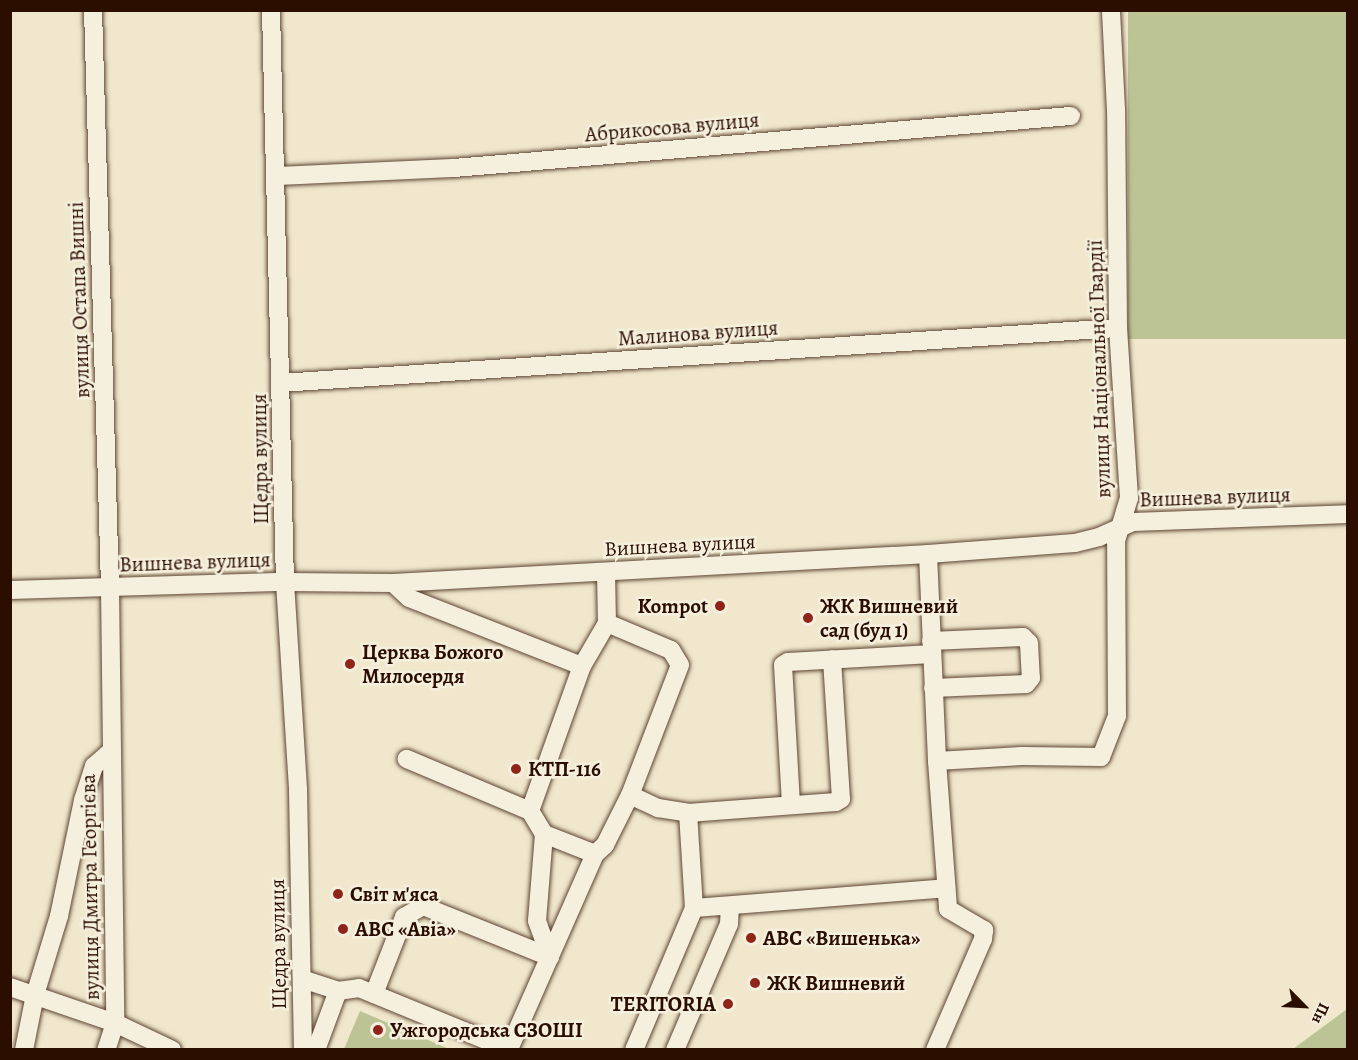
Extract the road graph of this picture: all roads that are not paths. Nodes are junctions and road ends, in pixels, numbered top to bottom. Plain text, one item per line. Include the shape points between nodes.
1 (93, 10) edge
2 (271, 10) edge
3 (1112, 10) edge
4 (1071, 116) dead end
5 (276, 176) junction
6 (1118, 328) junction
7 (280, 383) junction
8 (1347, 514) edge
9 (1119, 527) junction
10 (928, 554) junction
11 (606, 572) junction
12 (285, 582) junction
13 (393, 583) junction
14 (110, 587) junction
15 (10, 590) edge
16 (607, 623) junction
17 (931, 648) junction
18 (832, 659) junction
19 (582, 666) junction
20 (933, 688) junction
21 (111, 751) junction
22 (407, 759) dead end
23 (937, 761) junction
24 (630, 795) junction
25 (791, 804) junction
26 (530, 810) junction
27 (688, 813) junction
28 (544, 834) junction
29 (595, 854) junction
30 (946, 888) junction
31 (730, 906) junction
32 (694, 908) junction
33 (550, 957) junction
34 (302, 979) junction
35 (10, 987) edge
36 (338, 992) junction
37 (374, 994) junction
38 (35, 995) junction
39 (115, 1023) junction
40 (510, 1049) edge
41 (24, 1050) edge
42 (106, 1050) edge
43 (172, 1050) edge
44 (303, 1050) edge
45 (316, 1050) edge
46 (634, 1050) edge
47 (675, 1050) edge
48 (935, 1050) edge

1 - 14 street, вулиця Остапа Вишні
2 - 5 street, Щедра вулиця
3 - 6 street, вулиця Національної Гвардії
4 - 5 street, Абрикосова вулиця via 454,168
5 - 7 street, Щедра вулиця
6 - 7 street, Малинова вулиця
6 - 9 street, вулиця Національної Гвардії via 1128,498
7 - 12 street, Щедра вулиця
8 - 9 street, Вишнева вулиця via 1158,520
9 - 10 street, Вишнева вулиця via 1075,543
9 - 23 street, вулиця Національної Гвардії via 1117,716 1101,757
10 - 11 street, Вишнева вулиця
10 - 17 street
11 - 13 street, Вишнева вулиця
11 - 16 street
12 - 13 street, Вишнева вулиця
12 - 14 street, Вишнева вулиця
12 - 34 street, Щедра вулиця via 298,790
13 - 19 street via 410,598
14 - 15 street, Вишнева вулиця
14 - 21 street, вулиця Дмитра Георгієва
16 - 19 street
16 - 24 street via 671,650 680,665
17 - 18 street
17 - 20 street
17 - 20 street via 1023,637 1029,643 1031,678 1026,684
18 - 25 street via 783,665
18 - 25 street via 843,795 836,802
19 - 26 street
20 - 23 street
21 - 38 street, вулиця Дмитра Георгієва via 94,766 82,800 59,916
21 - 39 street, вулиця Дмитра Георгієва
22 - 26 street
23 - 30 street
24 - 27 street via 658,808
24 - 29 street via 605,845
25 - 27 street
26 - 28 street
27 - 32 street
28 - 29 street
28 - 33 street via 537,921
29 - 33 street
30 - 31 street
30 - 48 street via 948,909 984,930
31 - 32 street
31 - 47 street via 729,924
32 - 46 street
33 - 37 street via 423,906 404,917
33 - 40 street
34 - 36 street
34 - 44 street, Щедра вулиця
35 - 38 street, вулиця Дмитра Георгієва
36 - 37 street via 359,988
36 - 45 street
37 - 40 street
38 - 39 street, вулиця Дмитра Георгієва
38 - 41 street
39 - 42 street
39 - 43 street, вулиця Дмитра Георгієва

